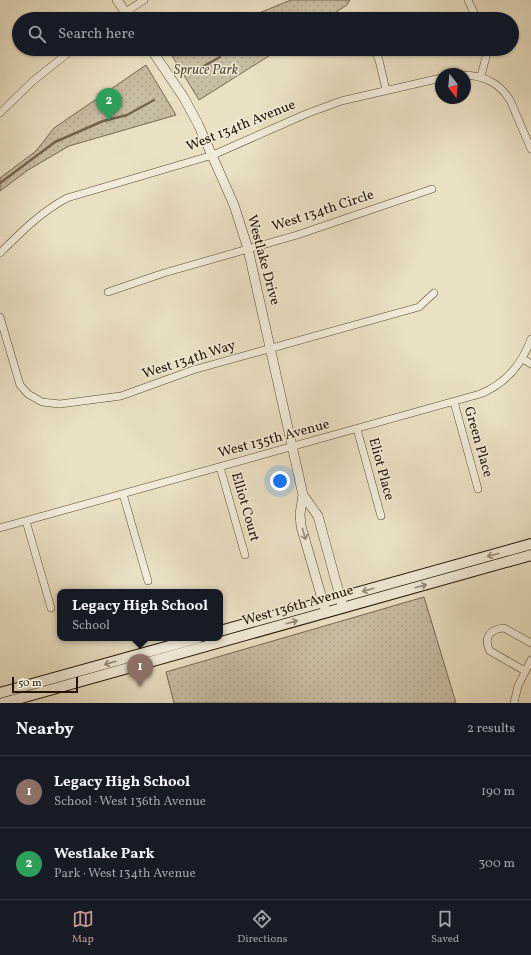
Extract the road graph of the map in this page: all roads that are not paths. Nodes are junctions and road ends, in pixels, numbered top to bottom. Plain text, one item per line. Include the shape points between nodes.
1 (117, 0) edge
2 (144, 0) edge
3 (468, 0) edge
4 (126, 12) edge
5 (131, 12) edge
6 (474, 12) edge
7 (64, 56) edge
8 (156, 56) edge
9 (377, 56) edge
10 (486, 56) edge
11 (471, 75) edge
12 (480, 76) junction
13 (435, 79) edge
14 (386, 90) junction
15 (0, 113) edge
16 (531, 149) edge
17 (213, 155) junction
18 (432, 189) dead end
19 (248, 249) junction
20 (0, 253) edge
21 (108, 292) dead end
22 (434, 293) dead end
23 (0, 317) edge
24 (531, 339) edge
25 (271, 348) junction
26 (523, 359) junction
27 (531, 364) edge
28 (454, 402) junction
29 (357, 429) junction
30 (293, 447) junction
31 (220, 467) junction
32 (478, 489) dead end
33 (123, 494) junction
34 (303, 495) junction
35 (381, 516) dead end
36 (26, 521) junction
37 (0, 528) edge
38 (531, 544) edge
39 (245, 555) dead end
40 (531, 555) edge
41 (148, 581) dead end
42 (342, 603) junction
43 (325, 607) junction
44 (50, 608) dead end
45 (223, 630) edge
46 (223, 637) edge
47 (187, 641) edge
48 (211, 641) edge
49 (531, 643) edge
50 (531, 660) edge
51 (525, 671) junction
52 (0, 693) edge
53 (3, 703) edge
54 (514, 703) edge

1 - 4 street
2 - 5 street
3 - 6 street
7 - 15 street via 33,81
8 - 17 street, Westlake Drive via 184,98
9 - 14 street
10 - 12 street
11 - 12 street
12 - 16 street via 500,88 510,100
13 - 14 street, West 134th Avenue
14 - 17 street, West 134th Avenue via 320,108
17 - 19 street, Westlake Drive via 234,205
17 - 20 street, West 134th Avenue via 67,198 45,211
18 - 19 street, West 134th Circle via 298,235
19 - 21 street, West 134th Circle
19 - 25 street, Westlake Drive
22 - 25 street, West 134th Way via 419,307
23 - 25 street, West 134th Way via 20,385 28,394 42,402 60,404 121,396 193,370
24 - 26 street, West 135th Avenue
25 - 30 street, Westlake Drive
26 - 27 street
26 - 28 street, West 135th Avenue via 492,388
28 - 29 street, West 135th Avenue
28 - 32 street, Green Place
29 - 30 street, West 135th Avenue
29 - 35 street, Eliot Place
30 - 31 street, West 135th Avenue
30 - 34 street, Westlake Drive
31 - 33 street, West 135th Avenue
31 - 39 street, Elliot Court
33 - 36 street, West 135th Avenue
33 - 41 street
34 - 42 street, Westlake Drive via 318,516
34 -> 43 street, Westlake Drive via 300,518
36 - 37 street, West 135th Avenue
36 - 44 street
38 -> 42 main road, West 136th Avenue
42 -> 40 main road, West 136th Avenue
42 - 43 main road, West 136th Avenue
43 - 45 main road, West 136th Avenue
46 -> 43 main road, West 136th Avenue
47 -> 52 main road
53 -> 48 main road, West 136th Avenue
49 - 51 street via 504,628 494,630 488,636 490,651
50 - 51 street
51 - 54 street

